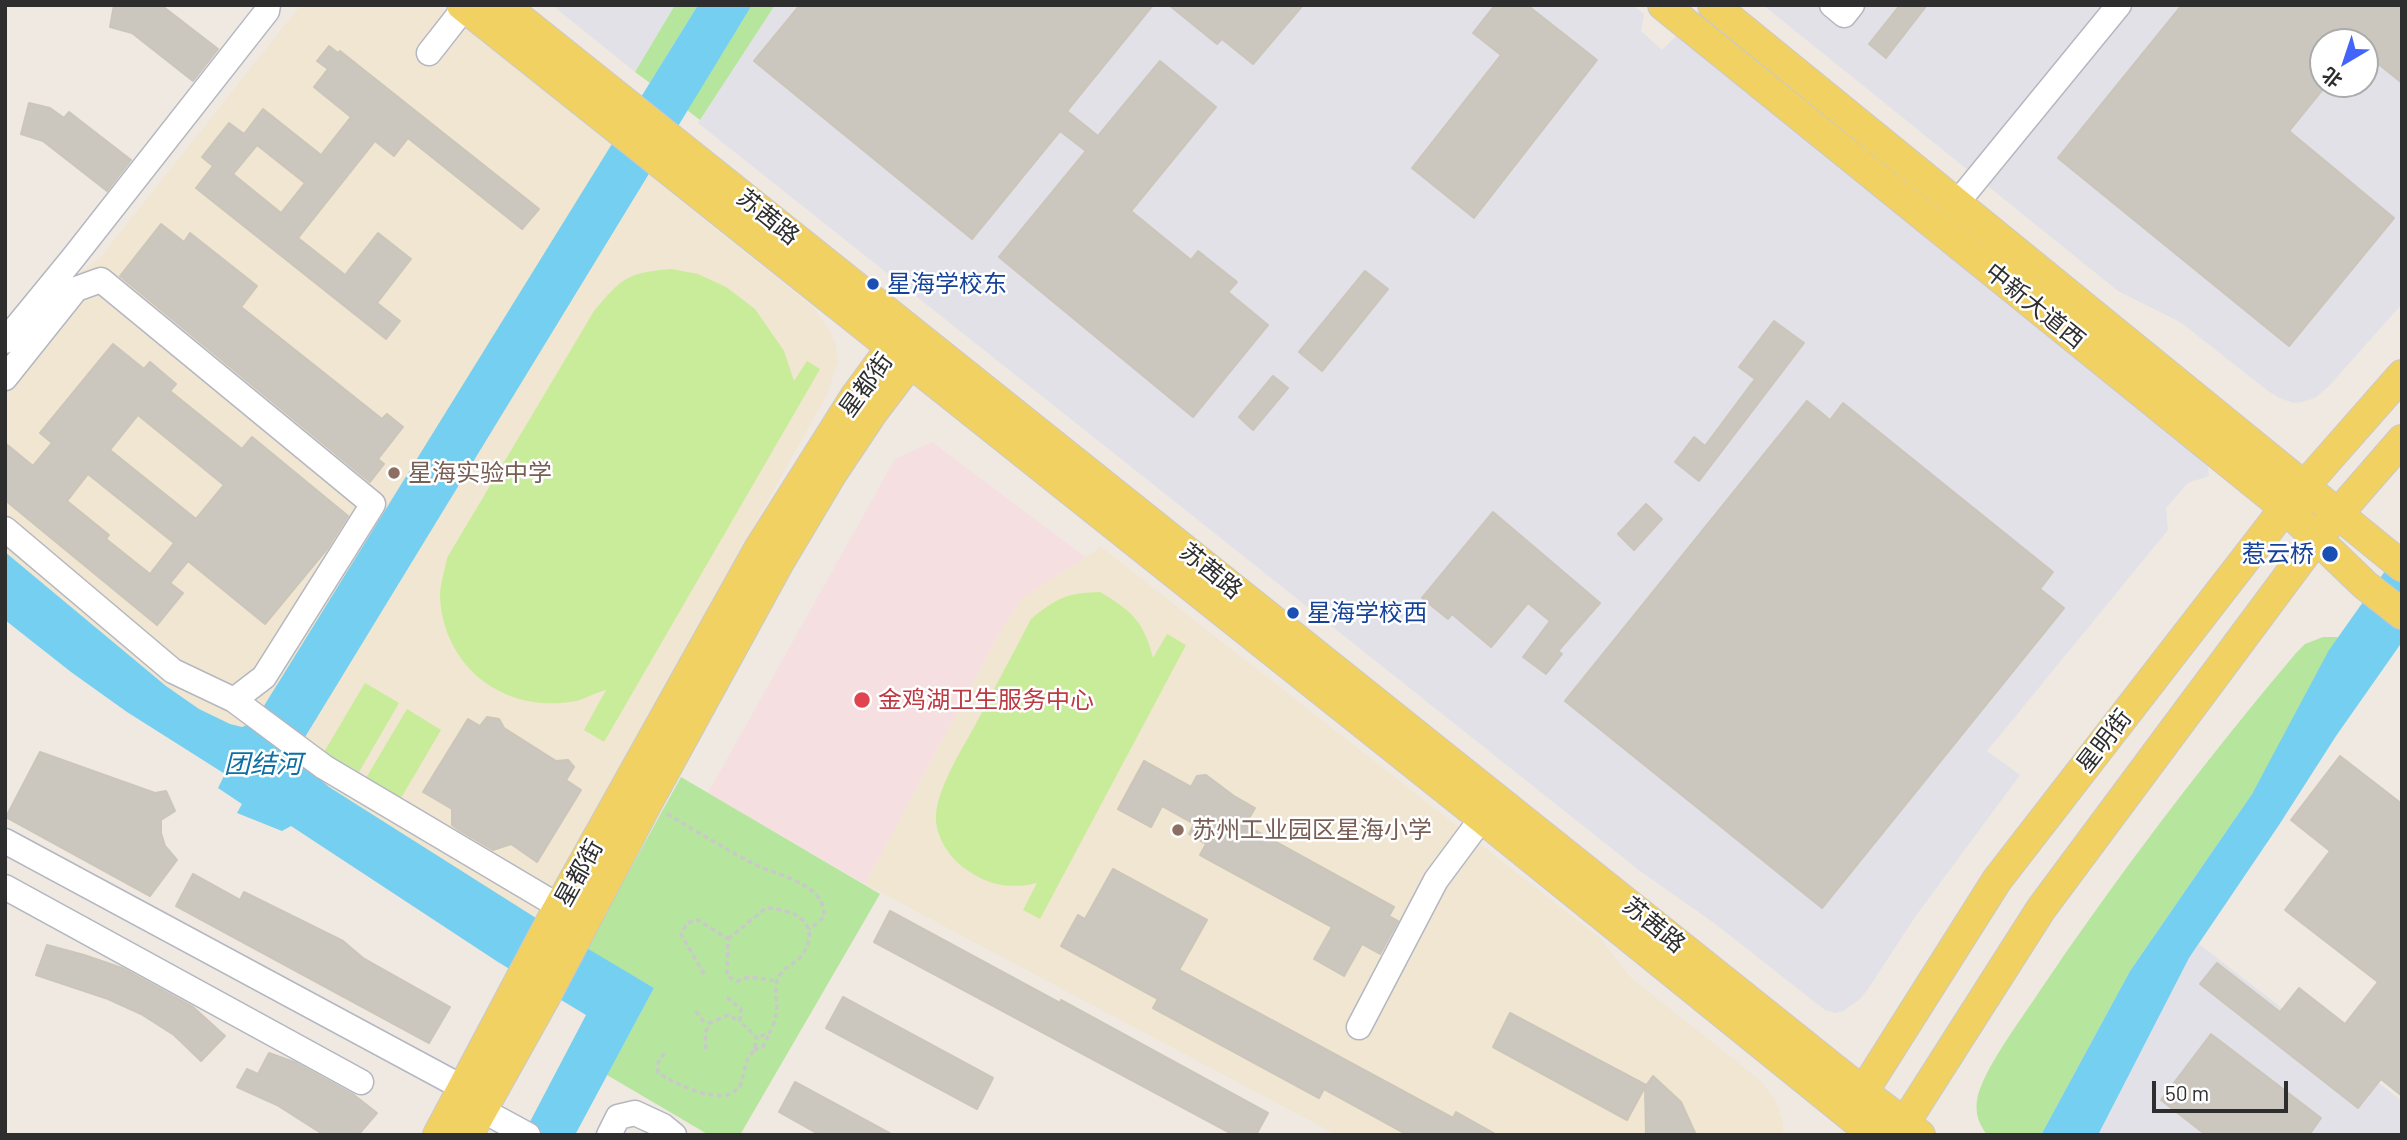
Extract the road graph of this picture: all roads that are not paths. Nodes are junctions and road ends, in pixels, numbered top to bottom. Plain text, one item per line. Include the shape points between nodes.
1 (268, 5) edge
2 (503, 5) edge
3 (1663, 5) edge
4 (1713, 5) edge
5 (1832, 5) edge
6 (1852, 5) edge
7 (2119, 5) edge
8 (464, 6) edge
9 (429, 53) dead end
10 (604, 103) junction
11 (1957, 203) junction
12 (5, 341) edge
13 (905, 349) junction
14 (2402, 375) edge
15 (5, 378) edge
16 (2402, 440) edge
17 (2294, 498) junction
18 (2337, 514) junction
19 (5, 529) edge
20 (2316, 539) junction
21 (2394, 560) edge
22 (2402, 614) edge
23 (242, 706) junction
24 (1482, 818) junction
25 (5, 841) edge
26 (5, 887) edge
27 (557, 911) junction
28 (531, 993) junction
29 (1359, 1027) dead end
30 (361, 1082) dead end
31 (1863, 1091) junction
32 (475, 1108) edge
33 (520, 1130) edge
34 (1862, 1131) edge
35 (1907, 1131) edge
36 (438, 1135) edge
37 (609, 1135) edge
38 (674, 1135) edge

1 - 12 street
2 - 10 main road, 苏茜路
3 - 17 main road, 中新大道西
4 - 11 main road, 中新大道西
5 - 6 street via 1844,15
7 - 11 street
8 - 9 street
8 - 10 main road, 苏茜路
10 - 13 main road, 苏茜路
11 - 17 main road, 中新大道西
13 - 24 main road, 苏茜路
13 - 27 main road, 星都街 via 855,397 760,549
13 - 28 main road, 星都街 via 872,413 779,562 581,930
13 - 31 main road, 苏茜路
14 - 17 main road, 星明街
15 - 23 street via 76,289 101,281 373,504
16 - 18 main road, 星明街
17 - 18 main road, 中新大道西
17 - 20 main road, 中新大道西
17 - 31 main road, 星明街 via 1997,880
18 - 20 main road, 星明街
18 - 21 main road, 中新大道西
19 - 23 street via 173,671
20 - 22 main road, 中新大道西
20 - 35 main road, 星明街 via 2041,909
23 - 27 street via 310,757
24 - 29 street via 1436,880
24 - 34 main road, 苏茜路
25 - 32 street
26 - 30 street
27 - 28 main road, 星都街
28 - 32 main road, 星都街
31 - 34 main road, 星明街
31 - 35 main road, 苏茜路
32 - 33 street
32 - 36 main road, 星都街
37 - 38 street via 618,1118 635,1113

